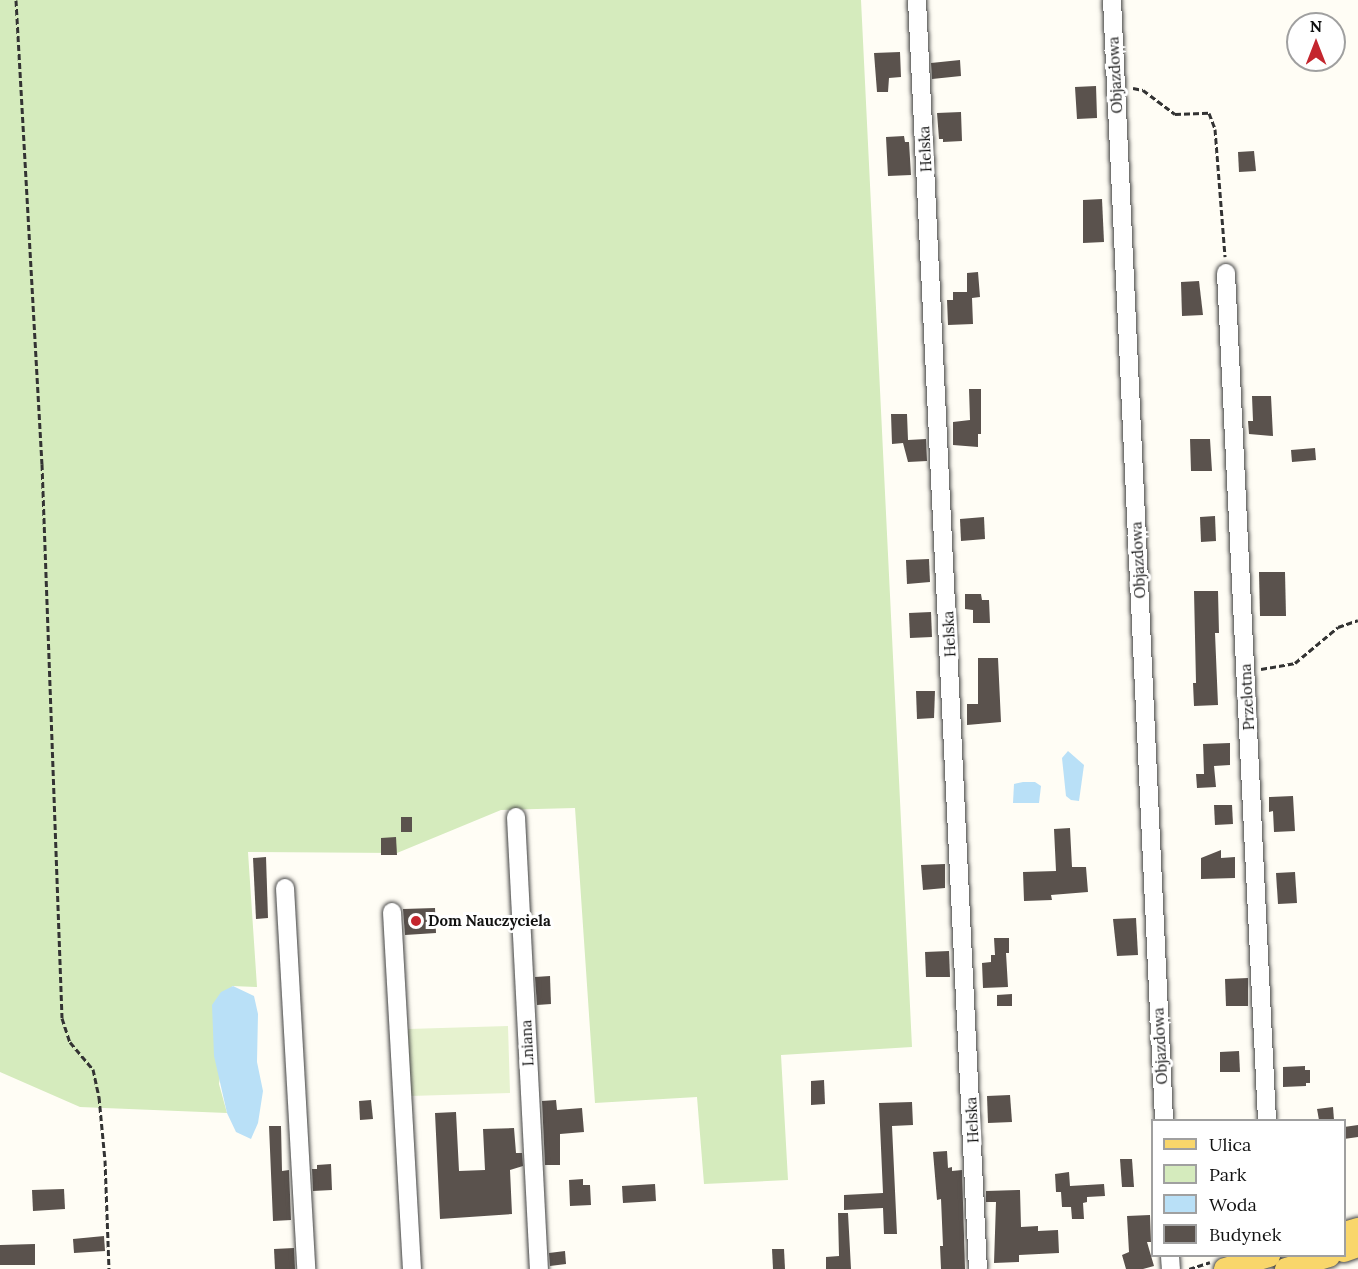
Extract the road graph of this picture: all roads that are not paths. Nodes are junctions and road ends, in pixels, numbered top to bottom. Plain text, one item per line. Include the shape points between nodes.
1 (917, 0) edge
2 (1112, 0) edge
3 (1226, 273) road end
4 (516, 818) dead end
5 (285, 888) dead end
6 (392, 912) dead end
7 (1164, 1119) edge
8 (1267, 1119) edge
9 (1266, 1257) edge
10 (1326, 1257) edge
11 (1344, 1257) edge
12 (306, 1269) edge
13 (412, 1269) edge
14 (539, 1269) edge
15 (978, 1269) edge
16 (1225, 1269) edge
17 (1286, 1269) edge
18 (1310, 1269) edge

1 - 15 street, Helska
2 - 7 street, Objazdowa
3 - 8 street, Przelotna
4 - 14 street, Lniana
5 - 12 street
6 - 13 street
9 - 16 main road
10 - 17 main road
11 - 18 street

